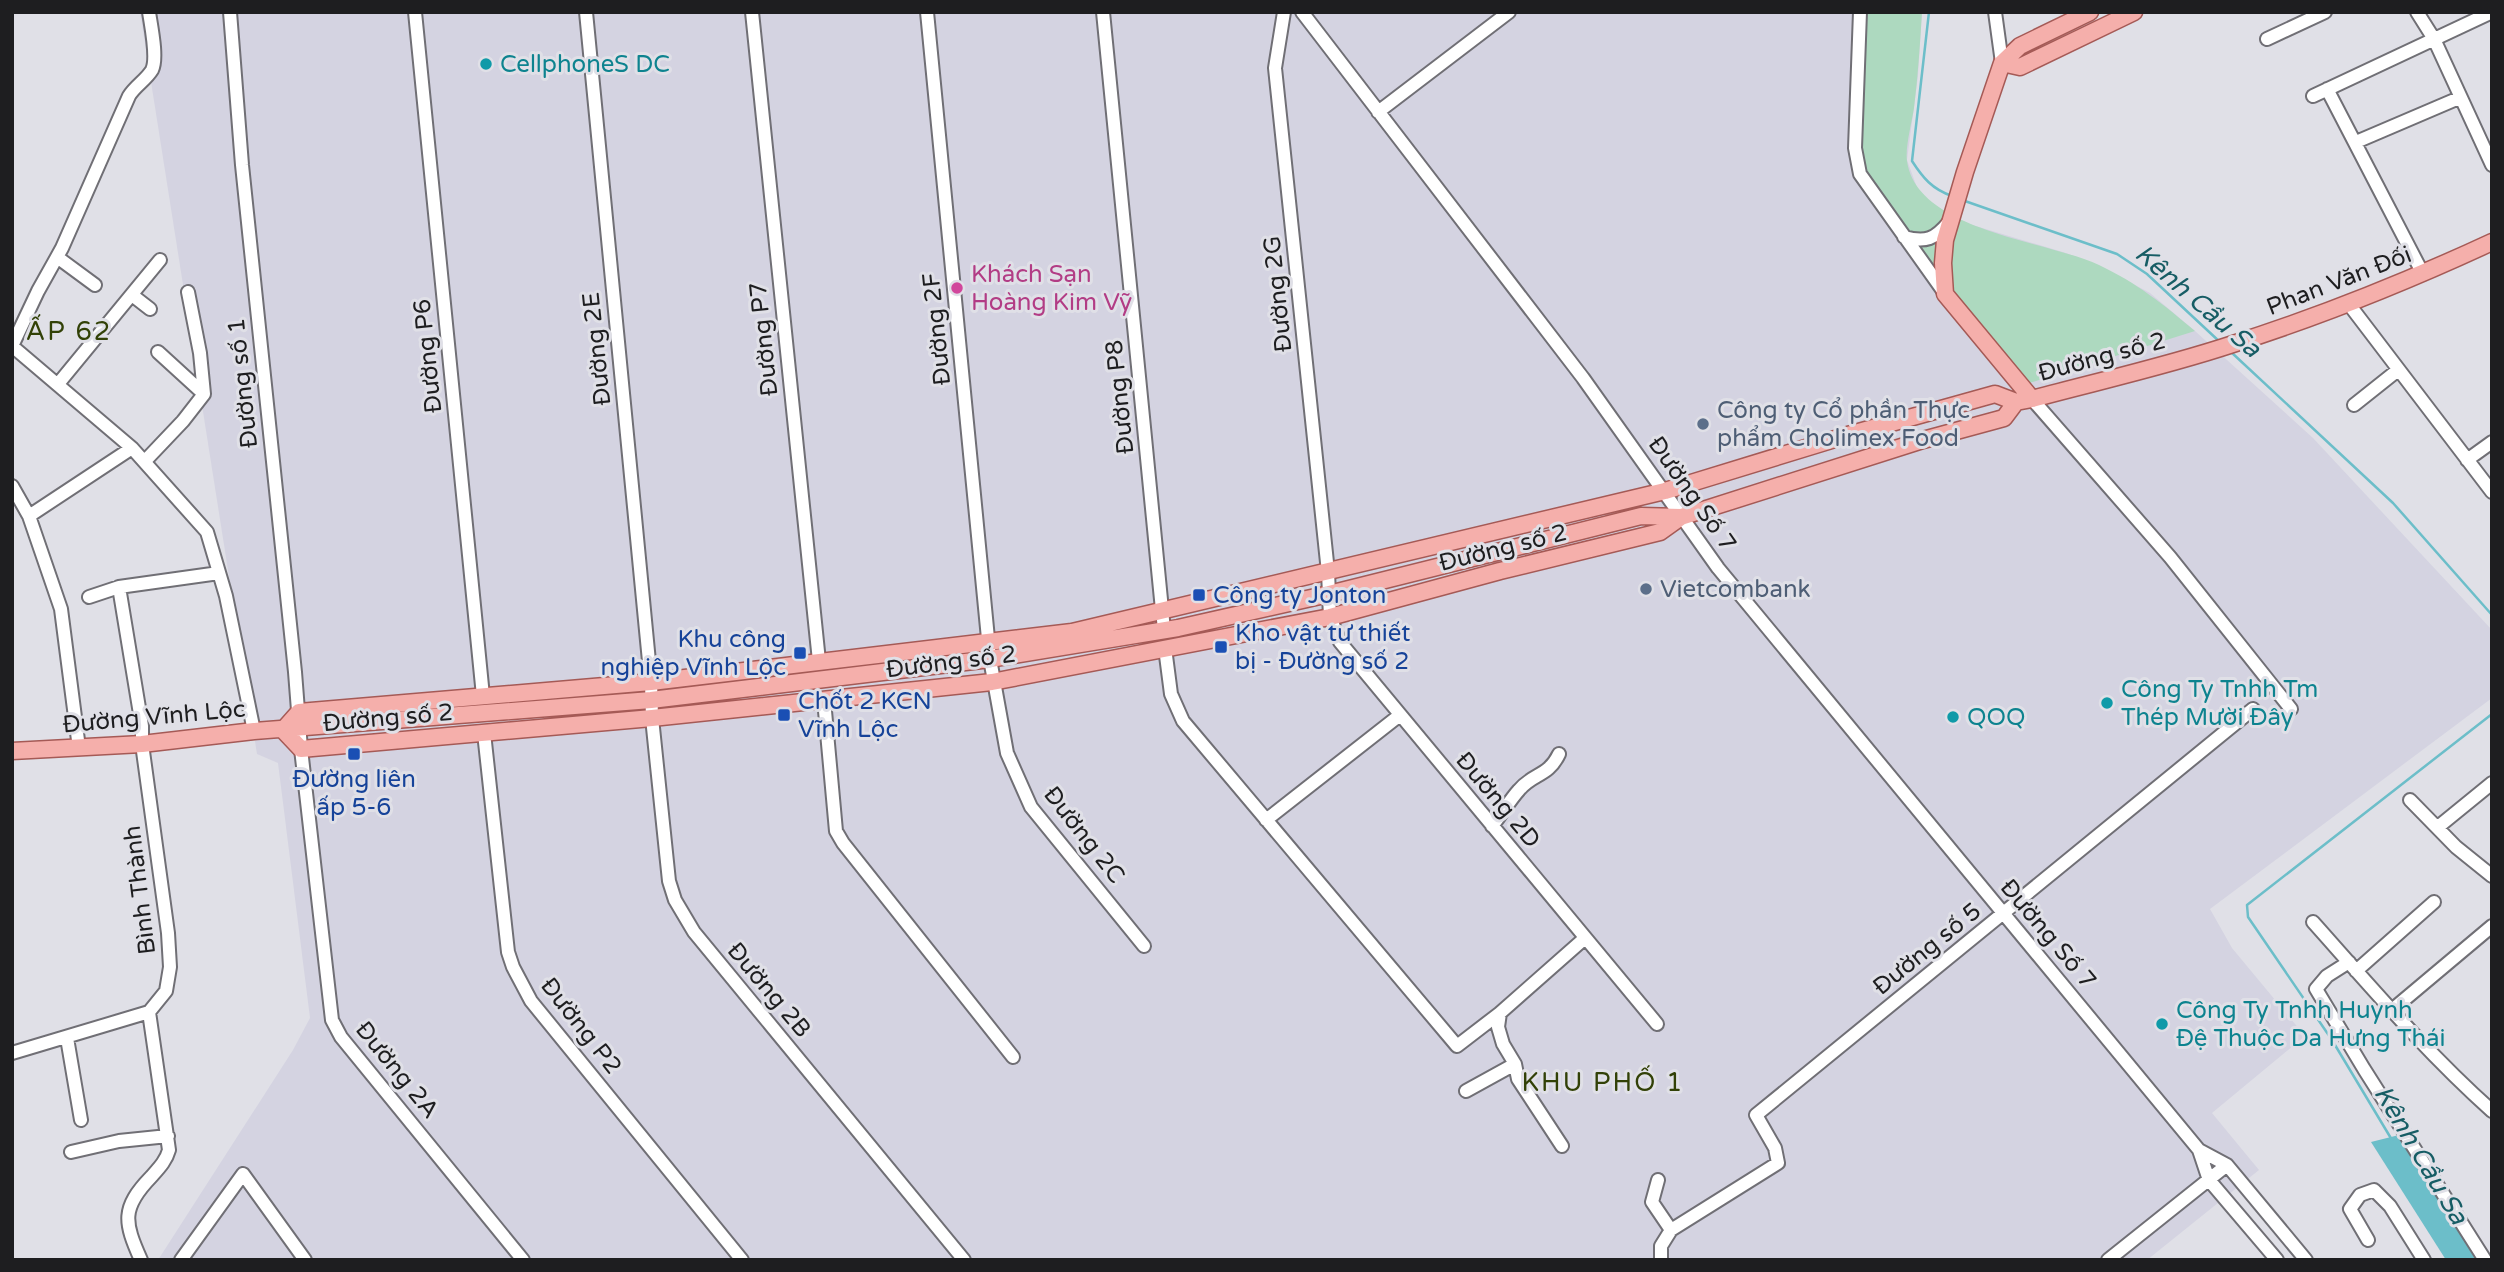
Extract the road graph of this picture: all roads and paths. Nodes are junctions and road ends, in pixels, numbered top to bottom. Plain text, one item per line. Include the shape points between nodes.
1 (149, 12) edge
2 (230, 12) edge
3 (415, 12) edge
4 (586, 12) edge
5 (752, 12) edge
6 (927, 12) edge
7 (1103, 12) edge
8 (1284, 12) edge
9 (1302, 12) edge
10 (1509, 12) edge
11 (1860, 12) edge
12 (1995, 12) edge
13 (2090, 12) edge
14 (2134, 12) edge
15 (2325, 12) edge
16 (2417, 12) edge
17 (2492, 12) edge
18 (2267, 39) dead end
19 (2434, 39) junction
20 (2002, 63) junction
21 (2328, 89) junction
22 (2313, 96) dead end
23 (2459, 97) junction
24 (1378, 112) junction
25 (2356, 142) junction
26 (2492, 165) edge
27 (1949, 222) junction
28 (1905, 236) junction
29 (2492, 242) edge
30 (1944, 251) junction
31 (57, 257) junction
32 (1920, 258) junction
33 (160, 260) dead end
34 (2423, 274) junction
35 (95, 285) dead end
36 (188, 292) dead end
37 (1945, 294) junction
38 (132, 295) junction
39 (2348, 303) junction
40 (150, 309) dead end
41 (12, 346) edge
42 (158, 352) dead end
43 (2198, 355) joint
44 (2399, 370) junction
45 (58, 384) junction
46 (204, 394) junction
47 (2024, 400) junction
48 (2354, 405) dead end
49 (2492, 442) edge
50 (132, 449) junction
51 (2467, 460) junction
52 (145, 461) junction
53 (12, 486) edge
54 (1665, 491) junction
55 (2492, 492) edge
56 (29, 516) junction
57 (1641, 516) junction
58 (1681, 517) junction
59 (1328, 572) junction
60 (219, 573) junction
61 (119, 587) junction
62 (1329, 594) junction
63 (89, 597) dead end
64 (1162, 611) junction
65 (1330, 617) junction
66 (1164, 630) junction
67 (988, 642) junction
68 (1165, 648) junction
69 (989, 659) junction
70 (819, 661) junction
71 (651, 682) junction
72 (992, 682) junction
73 (484, 696) junction
74 (651, 700) junction
75 (824, 700) junction
76 (2253, 709) dead end
77 (2291, 709) dead end
78 (1400, 715) junction
79 (652, 718) junction
80 (300, 720) junction
81 (283, 730) junction
82 (254, 731) junction
83 (484, 733) junction
84 (142, 744) junction
85 (79, 748) junction
86 (301, 749) junction
87 (12, 751) edge
88 (1559, 754) dead end
89 (2492, 783) edge
90 (2410, 800) dead end
91 (1266, 820) junction
92 (1492, 825) junction
93 (2438, 827) junction
94 (2492, 876) edge
95 (2434, 902) dead end
96 (2004, 914) junction
97 (2313, 922) dead end
98 (2492, 926) edge
99 (1585, 938) junction
100 (1144, 946) dead end
101 (2353, 966) junction
102 (2392, 1010) junction
103 (149, 1012) junction
104 (1500, 1013) junction
105 (1657, 1024) dead end
106 (67, 1038) junction
107 (12, 1053) edge
108 (1013, 1057) dead end
109 (1515, 1064) junction
110 (1466, 1091) dead end
111 (2492, 1111) edge
112 (81, 1120) dead end
113 (168, 1136) junction
114 (1562, 1146) dead end
115 (2199, 1150) junction
116 (71, 1152) dead end
117 (2227, 1165) junction
118 (1658, 1180) dead end
119 (2209, 1180) junction
120 (1671, 1230) junction
121 (2368, 1240) dead end
122 (141, 1260) edge
123 (181, 1260) edge
124 (305, 1260) edge
125 (523, 1260) edge
126 (742, 1260) edge
127 (964, 1260) edge
128 (1661, 1260) edge
129 (2108, 1260) edge
130 (2277, 1260) edge
131 (2306, 1260) edge
132 (2424, 1260) edge
133 (2484, 1260) edge

1 - 31 street via 152,69 129,96
2 - 80 street, Đường số 1
3 - 73 street, Đường P6
4 - 71 street, Đường 2E
5 - 70 street, Đường P7
6 - 67 street, Đường 2F
7 - 64 street, Đường P8
8 - 59 street, Đường 2G via 1275,68
9 - 24 street, Đường Số 7
10 - 24 street
11 - 28 street via 1857,161 1867,185
12 - 20 street
13 - 20 main road via 2020,46
14 - 20 main road via 2020,67
15 - 18 street
16 - 19 street
17 - 19 street
19 - 21 street
19 - 23 street
20 - 27 main road
21 - 22 street
21 - 25 street
23 - 25 street
23 - 26 street
24 - 54 street, Đường Số 7
25 - 34 street
27 - 28 street via 1930,240
27 - 30 main road
28 - 32 street
29 - 34 main road, Phan Văn Đối
30 - 32 street via 1934,259
30 - 37 main road
31 - 35 street
31 - 41 street
32 - 37 street
33 - 38 street
34 - 39 main road, Phan Văn Đối
36 - 46 street
37 - 47 main road
38 - 40 street
38 - 45 street
39 - 43 main road, Phan Văn Đối
39 - 44 street
41 - 45 street
42 - 46 street
43 - 47 main road, Đường số 2
44 - 48 street
44 - 51 street
45 - 50 street
46 - 52 street
47 - 54 main road, Đường số 2 via 1995,394
47 - 58 main road, Đường số 2 via 2004,418
47 - 77 street via 2170,557
49 - 51 street
50 - 52 street
50 - 56 street
51 - 55 street
52 - 60 street via 207,532
53 - 56 street
54 - 57 main road, Đường số 2
54 - 58 street, Đường Số 7
54 - 59 main road, Đường số 2
56 - 85 street via 61,609
57 - 58 main road, Đường số 2
57 - 62 main road, Đường số 2
58 - 65 main road, Đường số 2 via 1660,532
58 - 96 street, Đường Số 7 via 1750,608
59 - 62 street, Đường 2G
59 - 64 main road, Đường số 2
60 - 61 street
60 - 82 street
61 - 63 street
61 - 84 street, Bình Thành
62 - 65 street, Đường 2D
62 - 66 main road, Đường số 2
64 - 66 street, Đường P8
64 - 67 main road, Đường số 2 via 1072,632
65 - 68 main road, Đường số 2
65 - 78 street, Đường 2D via 1340,642
66 - 69 main road, Đường số 2
67 - 69 street, Đường 2F
67 - 70 main road, Đường số 2
68 - 72 main road, Đường số 2
68 - 91 street via 1171,694 1184,722
69 - 72 street, Đường 2C
69 - 74 main road, Đường số 2
70 - 71 main road, Đường số 2
71 - 73 main road, Đường số 2
71 - 74 street, Đường 2E
72 - 75 main road, Đường số 2
72 - 100 street, Đường 2C via 1007,753 1031,807
73 - 80 main road, Đường số 2
74 - 79 street, Đường 2B
74 - 80 main road, Đường số 2
75 - 79 main road, Đường số 2
75 - 108 street via 836,831
76 - 96 street, Đường số 5
78 - 91 street
78 - 92 street, Đường 2D
79 - 83 main road, Đường số 2
79 - 127 street, Đường 2B via 669,881 684,917
80 - 81 main road, Đường số 2
80 - 86 street, Đường số 1
81 - 82 main road, Đường Vĩnh Lộc
81 - 86 main road, Đường số 2
82 - 84 main road, Đường Vĩnh Lộc
83 - 86 main road, Đường số 2
83 - 126 street, Đường P2 via 513,967 531,1001
84 - 85 main road, Đường Vĩnh Lộc
84 - 103 street, Bình Thành via 170,967 166,991
85 - 87 main road, Đường Vĩnh Lộc
86 - 125 street, Đường 2A via 332,1020 341,1037
88 - 92 street via 1551,768 1519,789
89 - 93 street
90 - 93 street
91 - 104 street via 1457,1046
92 - 99 street, Đường 2D
93 - 94 street
95 - 101 street
96 - 115 street, Đường Số 7
96 - 120 street, Đường số 5 via 1756,1115 1775,1148 1778,1163
97 - 101 street
98 - 102 street
99 - 104 street
99 - 105 street, Đường 2D
101 - 102 street
101 - 133 street via 2327,976 2316,989
102 - 111 street
103 - 106 street
103 - 113 street
104 - 109 street via 1500,1035
106 - 107 street
106 - 112 street
109 - 110 street
109 - 114 street via 1518,1079
113 - 116 street
113 - 122 street via 164,1161 127,1211
115 - 117 street, Đường Số 7
115 - 119 street, Đường Số 7
117 - 119 street
117 - 131 street, Đường Số 7
118 - 120 street via 1652,1202
119 - 129 street
119 - 130 street, Đường Số 7
120 - 128 street via 1661,1246
121 - 132 street via 2350,1209 2360,1195 2374,1190 2390,1206
123 - 124 street via 243,1174

